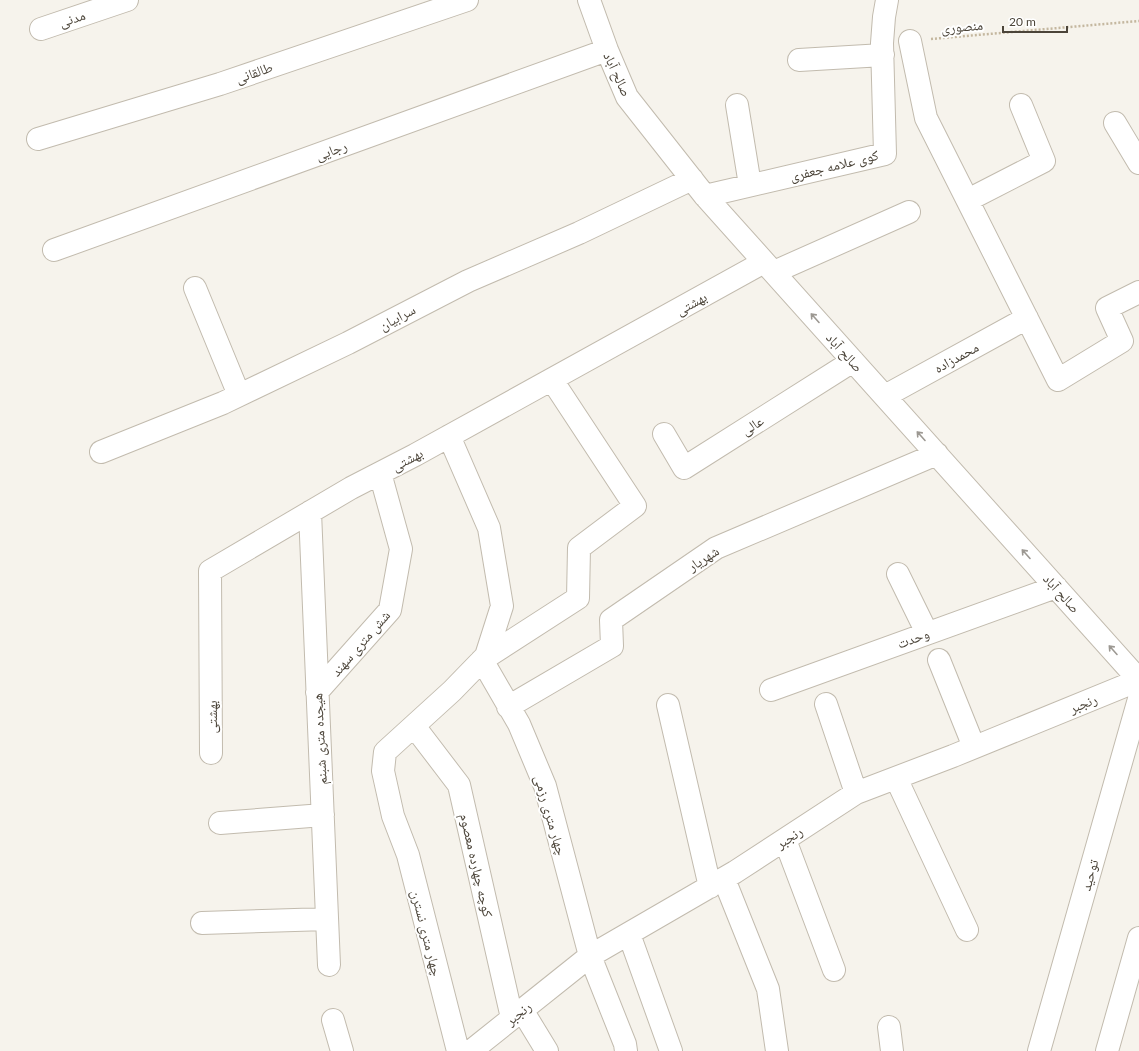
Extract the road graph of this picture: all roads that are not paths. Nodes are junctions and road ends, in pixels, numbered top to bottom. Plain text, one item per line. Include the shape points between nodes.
1 (127, 0) edge
2 (467, 0) edge
3 (589, 0) edge
4 (887, 0) edge
5 (41, 29) dead end
6 (910, 41) road end
7 (607, 50) junction
8 (883, 55) junction
9 (799, 60) dead end
10 (738, 105) dead end
11 (1021, 105) dead end
12 (1116, 123) dead end
13 (38, 138) dead end
14 (1139, 163) edge
15 (750, 185) junction
16 (698, 187) junction
17 (968, 200) junction
18 (909, 212) dead end
19 (54, 250) dead end
20 (769, 267) junction
21 (195, 288) dead end
22 (1139, 292) edge
23 (1027, 318) junction
24 (853, 361) junction
25 (552, 380) junction
26 (239, 395) junction
27 (884, 396) junction
28 (664, 434) dead end
29 (449, 436) junction
30 (101, 452) dead end
31 (936, 454) junction
32 (380, 473) junction
33 (310, 512) junction
34 (898, 574) dead end
35 (1056, 587) junction
36 (927, 633) junction
37 (482, 660) junction
38 (939, 660) dead end
39 (1139, 680) edge
40 (771, 690) dead end
41 (317, 692) junction
42 (1139, 699) edge
43 (826, 704) dead end
44 (668, 705) dead end
45 (508, 707) junction
46 (414, 726) junction
47 (974, 747) junction
48 (211, 753) dead end
49 (896, 778) junction
50 (856, 793) junction
51 (323, 815) junction
52 (220, 823) dead end
53 (785, 840) junction
54 (717, 883) junction
55 (327, 918) junction
56 (202, 923) dead end
57 (967, 930) dead end
58 (628, 934) junction
59 (1139, 938) edge
60 (590, 956) junction
61 (329, 965) dead end
62 (834, 970) dead end
63 (517, 1014) junction
64 (333, 1020) dead end
65 (889, 1027) dead end
66 (342, 1051) edge
67 (458, 1051) edge
68 (471, 1051) edge
69 (547, 1051) edge
70 (626, 1051) edge
71 (672, 1051) edge
72 (777, 1051) edge
73 (892, 1051) edge
74 (1039, 1051) edge
75 (1107, 1051) edge

1 - 5 street, مدنی
2 - 13 street, طالقانی via 220,84
3 - 7 street, صالح آباد
4 - 8 street, کوی علامه جعفری
6 - 17 street via 926,118
7 - 16 street, صالح آباد via 627,97
7 - 19 street, رجایی
8 - 9 street
8 - 15 street, کوی علامه جعفری via 885,154
10 - 15 street
11 - 17 street via 1044,161
12 - 14 street
15 - 16 street, کوی علامه جعفری
16 - 20 street, صالح آباد
16 - 26 street, سرابیان via 468,280 348,343
17 - 23 street
18 - 20 street, بهشتی
24 -> 20 street, صالح آباد
20 - 25 street, بهشتی
21 - 26 street
22 - 23 street via 1107,308 1122,341 1058,380
23 - 27 street, محمدزاده
24 - 27 street, صالح آباد
24 - 28 street, عالی via 684,468
25 - 29 street, بهشتی
25 - 37 street via 635,506 579,548 578,598
26 - 30 street, سرابیان
31 -> 27 street, صالح آباد
29 - 32 street, بهشتی
29 - 37 street via 488,528 502,606 486,656
35 -> 31 street, صالح آباد
31 - 45 street, شهریار via 716,548 611,620 612,646
32 - 33 street, بهشتی
32 - 41 street, شش متری سهند via 401,549 390,610
33 - 41 street, هیجده متری شبنم
33 - 48 street, بهشتی via 210,571
34 - 36 street
35 - 36 street, وحدت
39 -> 35 street, صالح آباد
36 - 40 street, وحدت
37 - 45 street, چهار متری رزمی
37 - 46 street, چهار متری نسترن
38 - 47 street
39 - 47 street, رنجبر
41 - 51 street, هیجده متری شبنم
42 - 74 street, توحید
43 - 50 street
44 - 54 street
45 - 60 street, چهار متری رزمی via 519,724 546,786
46 - 63 street, کوچه چهارده معصوم via 459,785
46 - 67 street, چهار متری نسترن via 385,752 383,771 393,816 408,855
47 - 49 street, رنجبر
49 - 50 street, رنجبر
49 - 57 street
50 - 53 street, رنجبر
51 - 52 street
51 - 55 street, هیجده متری شبنم
53 - 54 street, رنجبر
53 - 62 street
54 - 58 street, رنجبر
54 - 72 street via 768,989
55 - 56 street
55 - 61 street, هیجده متری شبنم
58 - 60 street, رنجبر
58 - 71 street
59 - 75 street
60 - 63 street, رنجبر
60 - 70 street, چهار متری رزمی
63 - 68 street, رنجبر
63 - 69 street, کوچه چهارده معصوم
64 - 66 street
65 - 73 street

